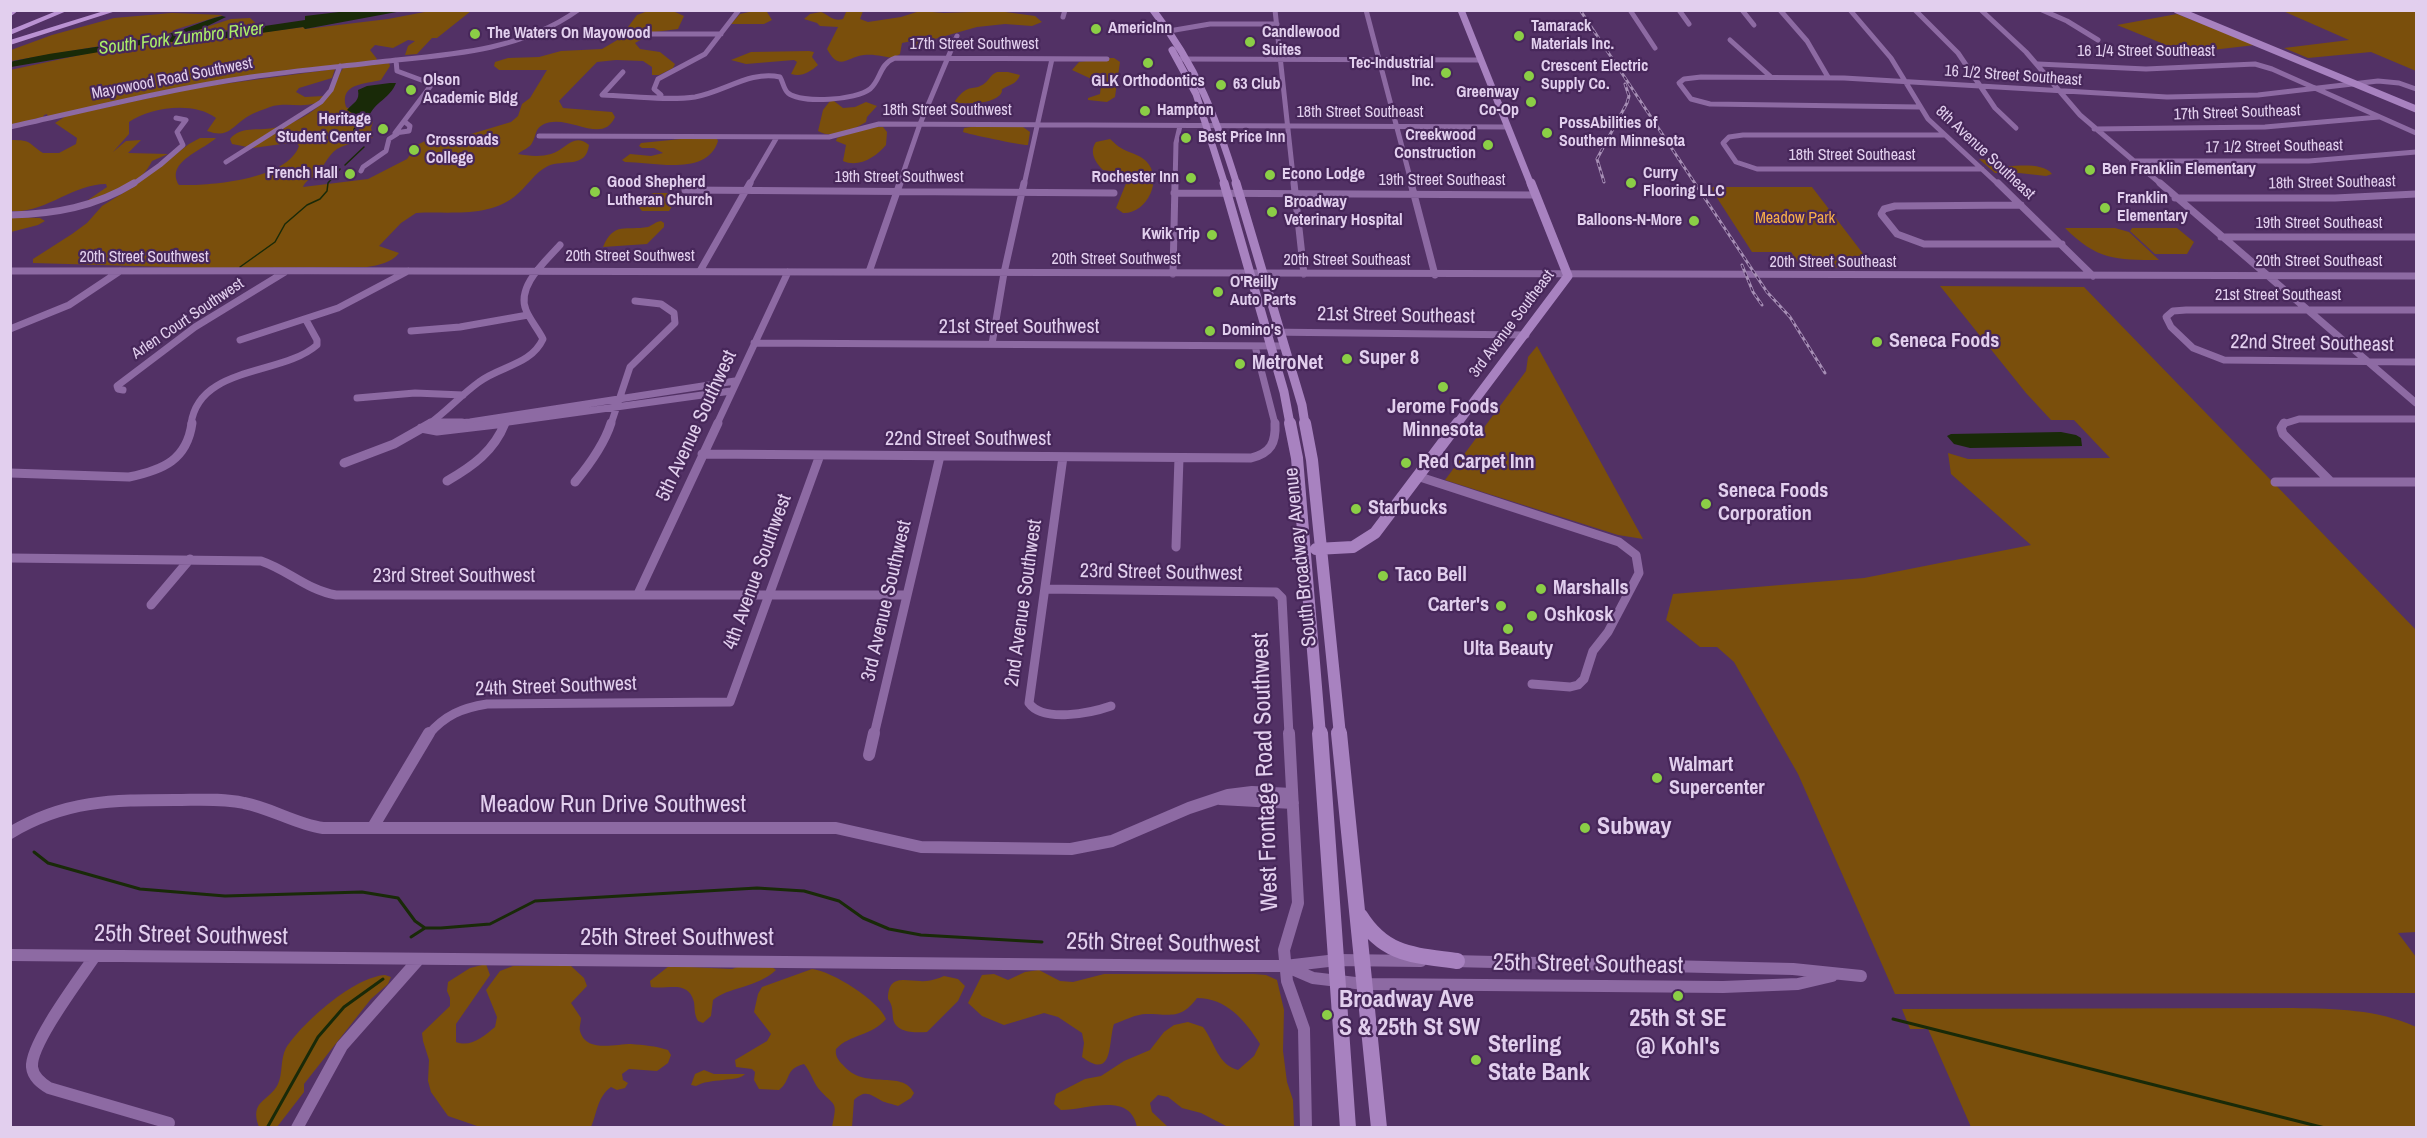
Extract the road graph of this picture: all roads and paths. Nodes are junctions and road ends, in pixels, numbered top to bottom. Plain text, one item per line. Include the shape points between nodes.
1 (16, 10) edge
2 (66, 10) edge
3 (80, 10) edge
4 (116, 10) edge
5 (568, 10) edge
6 (578, 10) edge
7 (739, 10) edge
8 (1065, 10) edge
9 (1143, 10) edge
10 (1153, 10) edge
11 (1275, 10) edge
12 (1366, 10) edge
13 (1461, 10) edge
14 (1630, 10) edge
15 (1679, 10) edge
16 (1742, 10) edge
17 (1780, 10) edge
18 (1850, 10) edge
19 (1916, 10) edge
20 (1981, 10) edge
21 (2042, 10) edge
22 (2176, 10) edge
23 (2186, 10) edge
24 (10, 15) edge
25 (1063, 17) dead end
26 (1276, 24) junction
27 (1689, 24) dead end
28 (1754, 25) dead end
29 (551, 27) junction
30 (1169, 31) junction
31 (10, 33) edge
32 (644, 34) dead end
33 (721, 34) junction
34 (958, 36) dead end
35 (1730, 40) dead end
36 (2098, 40) dead end
37 (10, 41) edge
38 (1655, 48) dead end
39 (947, 59) junction
40 (1052, 59) junction
41 (1107, 59) dead end
42 (1178, 59) junction
43 (1188, 59) junction
44 (2299, 59) junction
45 (396, 60) junction
46 (1280, 60) junction
47 (1380, 60) junction
48 (1480, 60) junction
49 (2038, 64) junction
50 (340, 66) junction
51 (623, 72) dead end
52 (1771, 77) junction
53 (1828, 77) junction
54 (1904, 82) junction
55 (2356, 83) junction
56 (1982, 87) junction
57 (2315, 88) junction
58 (2416, 89) edge
59 (2060, 92) junction
60 (661, 95) junction
61 (1919, 106) junction
62 (2416, 109) edge
63 (2379, 117) junction
64 (176, 118) dead end
65 (920, 124) junction
66 (1037, 125) junction
67 (1180, 126) junction
68 (1213, 126) junction
69 (1288, 126) junction
70 (10, 127) edge
71 (1397, 127) junction
72 (1508, 127) junction
73 (2016, 128) dead end
74 (2094, 129) junction
75 (2416, 133) edge
76 (1945, 135) junction
77 (538, 136) dead end
78 (777, 137) junction
79 (2416, 152) edge
80 (2132, 161) junction
81 (226, 162) dead end
82 (1982, 169) junction
83 (361, 171) dead end
84 (684, 190) dead end
85 (747, 191) junction
86 (897, 192) junction
87 (1021, 193) junction
88 (1114, 193) dead end
89 (1174, 193) junction
90 (1228, 194) junction
91 (1239, 194) junction
92 (1295, 194) junction
93 (2416, 194) edge
94 (1414, 195) junction
95 (1536, 195) junction
96 (2175, 198) junction
97 (2021, 205) junction
98 (10, 215) edge
99 (2221, 237) junction
100 (2416, 237) edge
101 (2062, 244) junction
102 (560, 245) dead end
103 (540, 270) junction
104 (10, 271) edge
105 (408, 271) junction
106 (700, 271) junction
107 (120, 272) junction
108 (285, 272) junction
109 (788, 272) junction
110 (868, 272) junction
111 (1004, 273) junction
112 (1173, 274) junction
113 (1250, 274) junction
114 (1263, 274) junction
115 (1304, 274) junction
116 (1435, 275) junction
117 (1568, 276) junction
118 (2093, 276) junction
119 (2267, 276) junction
120 (2416, 276) edge
121 (635, 301) dead end
122 (2307, 310) junction
123 (2416, 310) edge
124 (528, 315) junction
125 (306, 320) junction
126 (10, 329) edge
127 (411, 331) dead end
128 (1266, 332) junction
129 (1280, 332) junction
130 (1526, 335) junction
131 (2179, 335) joint
132 (240, 339) dead end
133 (754, 343) junction
134 (992, 344) junction
135 (1255, 346) junction
136 (1270, 346) junction
137 (1284, 346) junction
138 (2368, 362) junction
139 (2416, 362) edge
140 (735, 381) junction
141 (123, 390) dead end
142 (731, 391) junction
143 (463, 396) junction
144 (357, 398) dead end
145 (618, 403) junction
146 (2416, 403) edge
147 (507, 418) junction
148 (2416, 419) edge
149 (431, 422) junction
150 (421, 428) junction
151 (702, 454) junction
152 (820, 455) junction
153 (940, 456) junction
154 (1063, 457) junction
155 (1179, 458) junction
156 (344, 463) dead end
157 (10, 473) edge
158 (1420, 477) junction
159 (447, 481) dead end
160 (575, 482) dead end
161 (2275, 482) dead end
162 (2331, 482) junction
163 (2416, 482) edge
164 (1176, 547) dead end
165 (1306, 549) junction
166 (1323, 549) junction
167 (10, 558) edge
168 (190, 560) junction
169 (1045, 589) junction
170 (1276, 592) joint
171 (638, 594) junction
172 (768, 594) junction
173 (906, 595) junction
174 (151, 605) dead end
175 (1532, 684) dead end
176 (730, 702) joint
177 (1111, 706) dead end
178 (869, 755) dead end
179 (1292, 799) junction
180 (373, 827) junction
181 (10, 833) edge
182 (1357, 909) junction
183 (10, 955) edge
184 (95, 956) junction
185 (419, 959) junction
186 (1337, 960) junction
187 (1362, 961) junction
188 (1457, 961) junction
189 (1285, 966) junction
190 (1836, 975) junction
191 (1861, 976) dead end
192 (1339, 983) junction
193 (1364, 984) junction
194 (169, 1123) dead end
195 (297, 1128) edge
196 (1306, 1128) edge
197 (1348, 1128) edge
198 (1379, 1128) edge

1 - 24 highway
2 - 31 highway
3 - 37 highway
4 - 37 highway
5 - 29 street, Mayowood Road Southwest
6 - 29 street, Mayowood Road Southwest
7 - 33 street
8 - 25 street
9 - 42 main road, South Broadway Avenue
10 - 30 main road, South Broadway Avenue
11 - 26 street
12 - 47 street
13 - 48 main road, 3rd Avenue Southeast
14 - 38 street
15 - 27 street
16 - 28 street
17 - 53 street via 1807,41
18 - 54 street, 8th Avenue Southeast via 1880,43
19 - 56 street via 1958,53
20 - 49 street
21 - 36 street
22 - 44 main road
23 - 44 main road
26 - 30 street via 1210,24
26 - 46 street
29 - 45 street, Mayowood Road Southwest via 489,47
30 - 43 main road, South Broadway Avenue
32 - 33 street
33 - 60 street via 703,57 658,79 654,89
34 - 39 street
35 - 52 street
39 - 40 street, 17th Street Southwest
39 - 60 street, 17th Street Southwest via 890,59 883,64 870,89 846,97 794,96 786,91 782,78 771,75 749,78 703,96
39 - 65 street
40 - 41 street, 17th Street Southwest
40 - 66 street
42 - 43 street
42 - 68 main road, South Broadway Avenue
43 - 46 street
43 - 68 main road, South Broadway Avenue
44 - 55 main road
45 - 50 street, Mayowood Road Southwest
45 - 83 street via 397,71 432,84 397,134 389,139 386,151
46 - 47 street
46 - 69 street
47 - 48 street
47 - 71 street
48 - 72 main road, 3rd Avenue Southeast
49 - 57 street, 16 1/4 Street Southeast via 2146,69 2255,64
49 - 59 street
50 - 70 street, Mayowood Road Southwest via 177,89
50 - 81 street via 331,90 321,102
51 - 60 street via 602,95
52 - 53 street, 16 1/2 Street Southeast
52 - 61 street, 16 1/2 Street Southeast via 1688,78 1679,83 1698,102 1715,104
53 - 54 street, 16 1/2 Street Southeast
54 - 56 street, 16 1/2 Street Southeast
54 - 61 street, 8th Avenue Southeast
55 - 57 street, 16 1/2 Street Southeast
55 - 58 street, 16 1/2 Street Southeast via 2383,81
55 - 62 main road
56 - 59 street, 16 1/2 Street Southeast
56 - 73 street via 1995,108
57 - 59 street, 16 1/2 Street Southeast via 2209,97
57 - 63 street
59 - 74 street
61 - 76 street, 8th Avenue Southeast
63 - 74 street, 17th Street Southeast via 2265,127
63 - 75 street
64 - 98 street via 186,120 176,135 183,145 180,149 116,196 65,211
65 - 66 street, 18th Street Southwest
65 - 78 street, 18th Street Southwest via 867,125 835,137
65 - 86 street
66 - 67 street, 18th Street Southwest
66 - 87 street
67 - 68 street, 18th Street Southwest
67 - 89 street
68 - 69 street, 18th Street Southeast
68 - 90 main road, South Broadway Avenue
68 - 91 main road, South Broadway Avenue
69 - 71 street, 18th Street Southeast
69 - 92 street
71 - 72 street, 18th Street Southeast
71 - 94 street
72 - 95 main road, 3rd Avenue Southeast
74 - 80 street
76 - 82 street, 8th Avenue Southeast
76 - 82 street, 18th Street Southeast via 1737,136 1724,141 1737,163 1760,169
77 - 78 street, 18th Street Southwest
78 - 85 street
79 - 80 street, 17 1/2 Street Southeast via 2309,161
80 - 96 street
82 - 97 street, 8th Avenue Southeast
84 - 85 street, 19th Street Southwest
85 - 86 street, 19th Street Southwest
85 - 106 street
86 - 87 street, 19th Street Southwest
86 - 110 street
87 - 88 street, 19th Street Southwest
87 - 111 street
89 - 90 street
89 - 112 street
90 - 91 street, 19th Street Southeast
90 - 113 main road, South Broadway Avenue
91 - 92 street, 19th Street Southeast
91 - 114 main road, South Broadway Avenue
92 - 94 street, 19th Street Southeast
92 - 115 street
93 - 96 street, 18th Street Southeast
94 - 95 street, 19th Street Southeast
94 - 116 street
95 - 117 main road, 3rd Avenue Southeast
96 - 99 street
97 - 101 street, 8th Avenue Southeast
97 - 101 street via 1892,206 1881,214 1899,236 1924,244
99 - 100 street, 19th Street Southeast
99 - 119 street
101 - 118 street, 8th Avenue Southeast
102 - 103 street
103 - 105 street, 20th Street Southwest
103 - 106 street, 20th Street Southwest
103 - 124 street via 524,294
104 - 107 street, 20th Street Southwest
105 - 108 street, 20th Street Southwest
105 - 125 street via 351,303
106 - 109 street, 20th Street Southwest
107 - 108 street, 20th Street Southwest
107 - 126 street via 74,303
108 - 141 street, Arlen Court Southwest via 147,361 117,386
109 - 110 street, 20th Street Southwest
109 - 133 street, 5th Avenue Southwest
110 - 111 street, 20th Street Southwest
111 - 112 street, 20th Street Southwest
111 - 134 street
112 - 113 street, 20th Street Southwest
113 - 114 street, 20th Street Southeast
113 - 128 main road, South Broadway Avenue
114 - 115 street, 20th Street Southeast
114 - 129 main road, South Broadway Avenue
115 - 116 street, 20th Street Southeast
116 - 117 street, 20th Street Southeast
117 - 118 street, 20th Street Southeast
117 - 130 main road, 3rd Avenue Southeast
118 - 119 street, 20th Street Southeast
119 - 120 street, 20th Street Southeast
119 - 122 street
121 - 145 street via 667,306 676,321 634,361
122 - 123 street, 21st Street Southeast
122 - 131 street, 21st Street Southeast via 2169,313 2166,320
122 - 138 street
124 - 127 street
124 - 143 street via 542,336 540,347 480,381
125 - 132 street
125 - 157 street via 317,345 301,355 232,379 207,395 195,408 185,450 168,464 129,477
128 - 129 street, 21st Street Southeast
128 - 136 main road, South Broadway Avenue
129 - 130 street, 21st Street Southeast
129 - 137 main road, South Broadway Avenue
130 - 158 main road, 3rd Avenue Southeast
131 - 138 street, 22nd Street Southeast via 2202,353 2230,361
133 - 134 street, 21st Street Southwest
133 - 140 street, 5th Avenue Southwest
134 - 135 street, 21st Street Southwest
135 - 136 street, 21st Street Southwest
135 - 155 street, 22nd Street Southwest via 1269,398 1275,440 1272,447 1251,458
136 - 137 street, 21st Street Southwest
136 - 165 main road, South Broadway Avenue via 1293,431
137 - 166 main road, South Broadway Avenue via 1306,423
138 - 139 street, 22nd Street Southeast
138 - 146 street
140 - 142 street, 5th Avenue Southwest
140 - 145 street
142 - 145 street
142 - 151 street, 5th Avenue Southwest
143 - 144 street via 403,393
143 - 149 street
145 - 147 street
145 - 160 street via 602,446
147 - 149 street via 456,424
147 - 150 street via 450,430
147 - 159 street via 497,443 487,455
148 - 162 street via 2284,422 2281,428 2286,438
149 - 150 street
150 - 156 street
151 - 152 street, 22nd Street Southwest
151 - 171 street, 5th Avenue Southwest
152 - 153 street, 22nd Street Southwest
152 - 172 street, 4th Avenue Southwest
153 - 154 street, 22nd Street Southwest
153 - 173 street, 3rd Avenue Southwest
154 - 155 street, 22nd Street Southwest
154 - 169 street, 2nd Avenue Southwest
155 - 164 street
158 - 166 main road, 3rd Avenue Southeast via 1370,538 1346,548
158 - 175 street via 1619,542 1636,555 1639,573 1608,632 1593,651 1584,679 1570,687
161 - 162 street
162 - 163 street
165 - 166 main road, 3rd Avenue Southeast
165 - 186 main road, South Broadway Avenue
166 - 182 main road, South Broadway Avenue
167 - 168 street, 23rd Street Southwest
168 - 171 street, 23rd Street Southwest via 270,563 309,590 336,595
168 - 174 street
169 - 170 street, 23rd Street Southwest
169 - 177 street, 2nd Avenue Southwest via 1030,707 1045,713 1087,713
170 - 179 street, West Frontage Road Southwest via 1282,598
171 - 172 street, 23rd Street Southwest
172 - 173 street, 23rd Street Southwest
172 - 176 street, 4th Avenue Southwest
173 - 178 street, 3rd Avenue Southwest
176 - 180 street, 24th Street Southwest via 487,704 465,708 443,718 428,733
179 - 180 street, Meadow Run Drive Southwest via 1215,799 1110,842 1071,849 932,848 836,828
179 - 189 street, West Frontage Road Southwest via 1298,903 1285,941
180 - 181 street, Meadow Run Drive Southwest via 309,826 237,801 96,800 50,812
182 - 187 main road, South Broadway Avenue
182 - 188 main road via 1368,932 1387,947
183 - 184 street, 25th Street Southwest
184 - 185 street, 25th Street Southwest
184 - 194 street via 40,1042 32,1062 35,1076 49,1088
185 - 189 street, 25th Street Southwest
185 - 195 street via 342,1046
186 - 187 street, 25th Street Southeast
186 - 189 street, 25th Street Southeast
186 - 192 main road, South Broadway Avenue
187 - 188 street, 25th Street Southeast
187 - 193 main road, South Broadway Avenue
188 - 190 street, 25th Street Southeast via 1793,969
189 - 192 street, 25th Street Southwest via 1306,978
189 - 196 street, West Frontage Road Southwest via 1304,1029
190 - 191 street, 25th Street Southeast
190 - 193 street, 25th Street Southeast via 1798,984 1723,987
192 - 193 street, 25th Street Southeast
192 - 197 main road, South Broadway Avenue
193 - 198 main road, South Broadway Avenue

